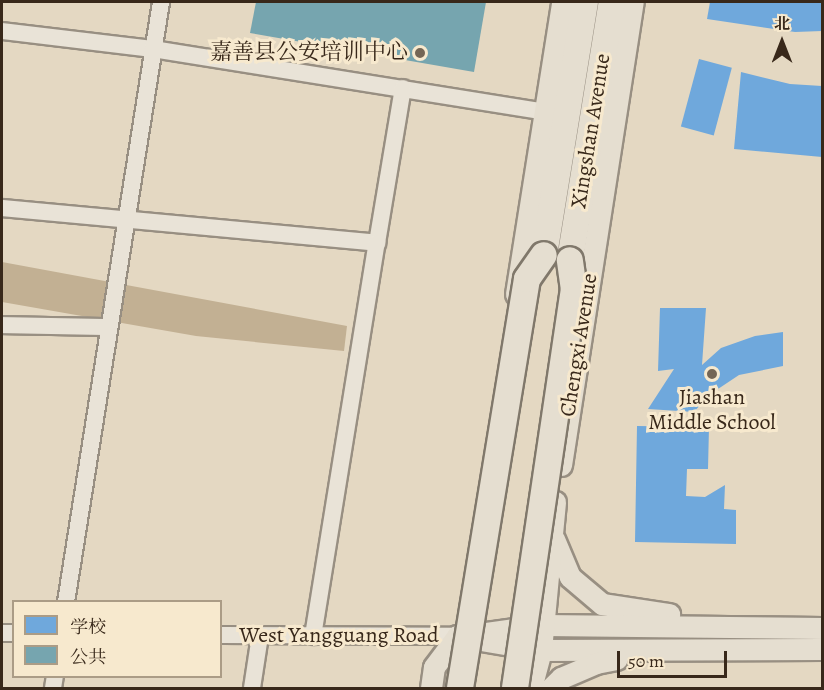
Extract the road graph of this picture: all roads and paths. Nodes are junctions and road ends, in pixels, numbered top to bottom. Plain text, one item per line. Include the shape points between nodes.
1 (161, 2) edge
2 (562, 2) edge
3 (585, 2) edge
4 (612, 2) edge
5 (633, 2) edge
6 (2, 31) edge
7 (153, 48) junction
8 (403, 88) junction
9 (547, 112) junction
10 (2, 208) edge
11 (126, 221) junction
12 (376, 243) junction
13 (2, 324) edge
14 (110, 325) junction
15 (552, 520) junction
16 (66, 600) edge
17 (543, 625) junction
18 (731, 627) junction
19 (822, 628) edge
20 (222, 635) edge
21 (260, 636) junction
22 (312, 636) junction
23 (457, 636) junction
24 (822, 649) edge
25 (541, 650) junction
26 (664, 650) junction
27 (252, 688) edge
28 (431, 688) edge
29 (460, 688) edge
30 (515, 688) edge
31 (531, 688) edge
32 (551, 688) edge

1 - 7 street
2 - 9 main road
3 - 29 highway, Xingshan Avenue, bridge via 544,255 526,279
4 - 30 highway, Xingshan Avenue, bridge via 570,260 574,290
5 - 15 main road, Chengxi Avenue
6 - 7 street
7 - 8 street
7 - 11 street
8 - 9 street
8 - 12 street
9 - 23 main road
10 - 11 street
11 - 12 street
11 - 14 street
12 - 22 street
13 - 14 street
14 - 16 street
15 - 17 main road, Chengxi Avenue
15 - 18 main road via 555,548 570,577 602,604
17 - 18 main road, West Yangguang Road
17 - 23 main road, West Yangguang Road
17 - 25 main road, Chengxi Avenue
18 - 19 main road, West Yangguang Road
20 - 21 street, West Yangguang Road
21 - 22 street, West Yangguang Road
21 - 27 street
22 - 23 street, West Yangguang Road
23 - 25 main road, West Yangguang Road
23 - 28 main road via 434,667
23 - 29 main road
24 - 26 main road, West Yangguang Road
25 - 26 main road, West Yangguang Road
25 - 31 main road, Chengxi Avenue
26 - 32 main road via 596,663 561,678

